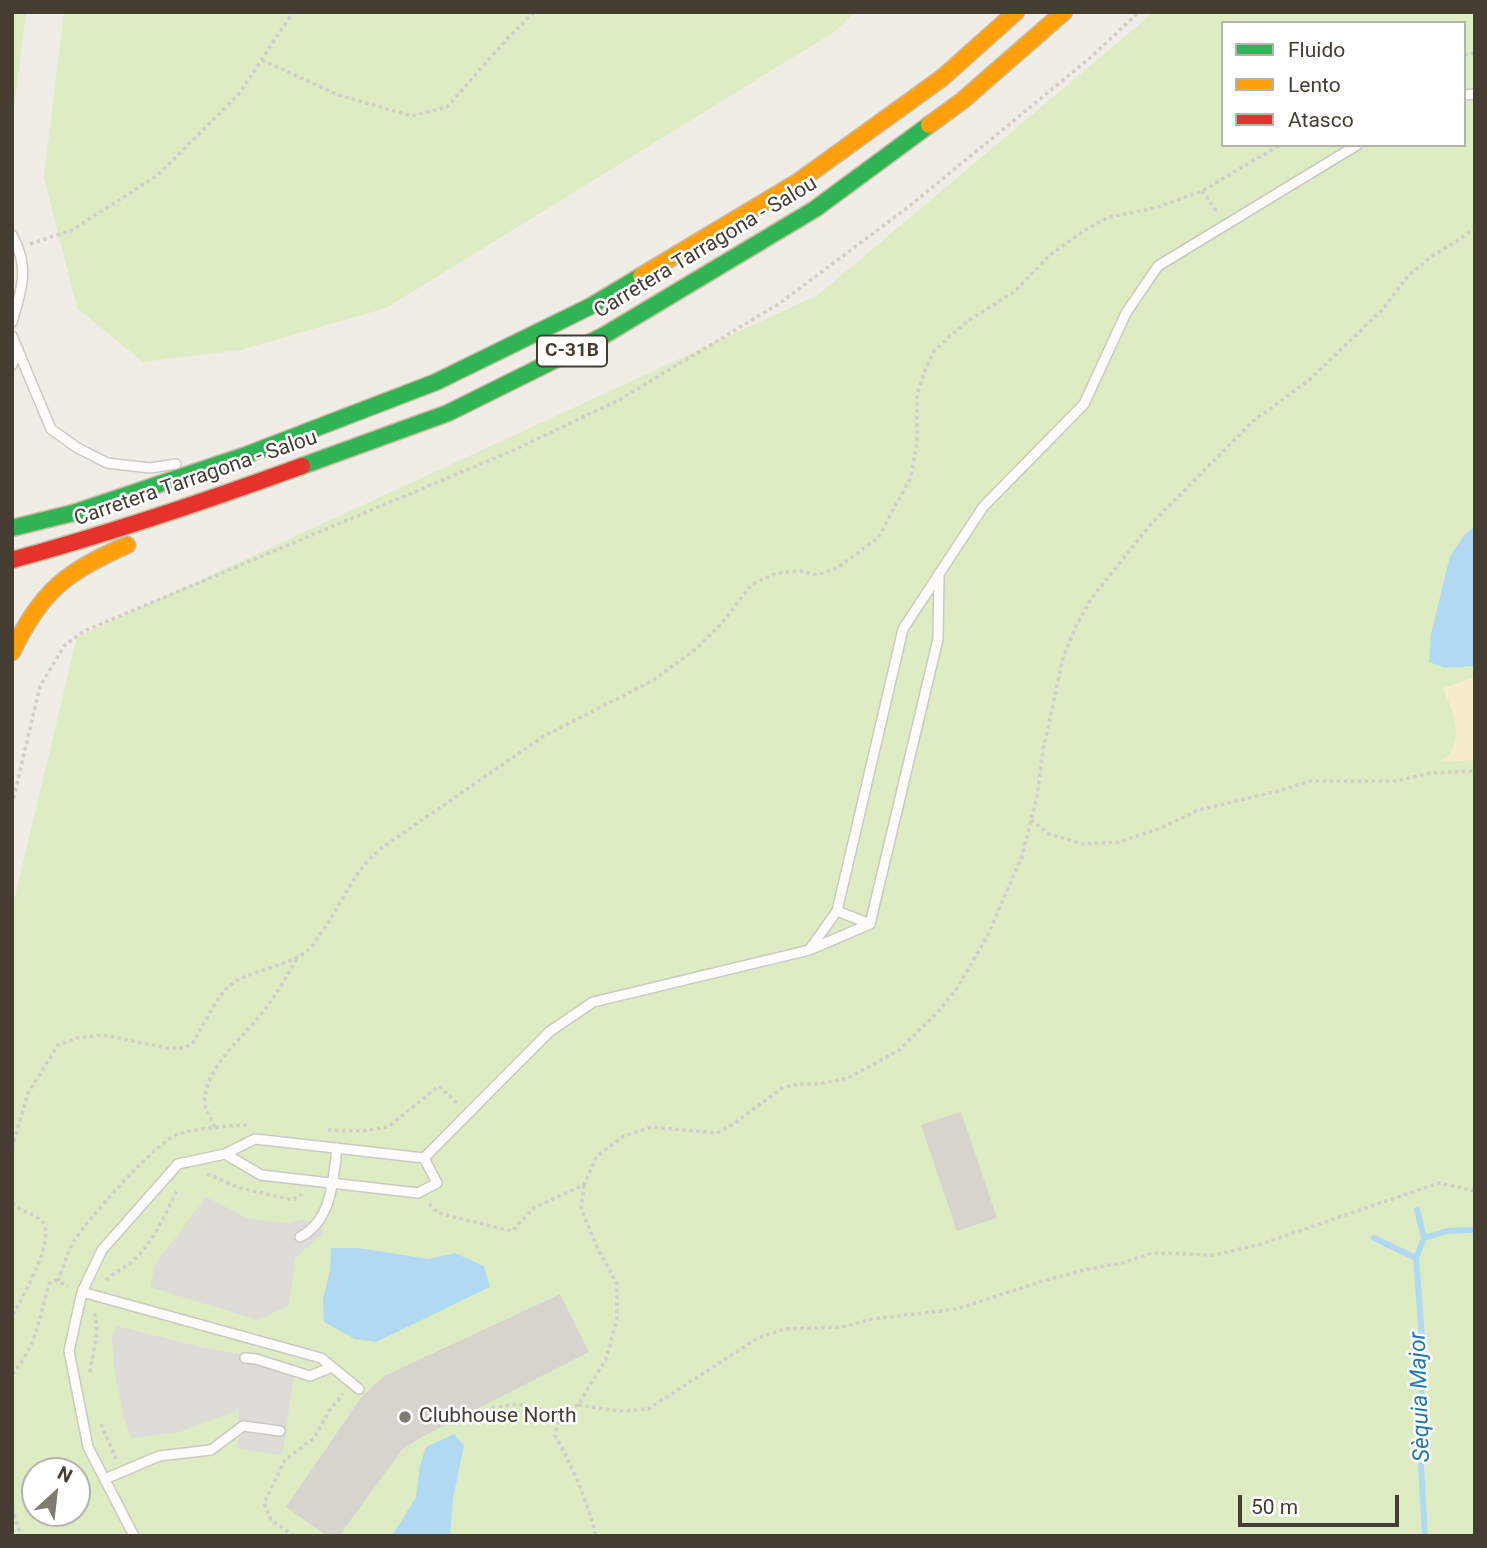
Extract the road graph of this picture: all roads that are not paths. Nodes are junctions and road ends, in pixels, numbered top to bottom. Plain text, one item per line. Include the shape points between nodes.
1 (1016, 12) edge
2 (1064, 12) edge
3 (1354, 147) edge
4 (12, 235) edge
5 (12, 322) edge
6 (12, 336) edge
7 (18, 349) junction
8 (12, 365) edge
9 (246, 454) junction
10 (314, 461) junction
11 (188, 523) dead end
12 (12, 528) edge
13 (137, 541) dead end
14 (12, 560) edge
15 (939, 573) junction
16 (12, 652) edge
17 (837, 911) junction
18 (870, 924) junction
19 (809, 950) junction
20 (337, 1148) junction
21 (225, 1154) junction
22 (424, 1158) junction
23 (333, 1183) junction
24 (300, 1237) dead end
25 (82, 1292) junction
26 (245, 1358) dead end
27 (332, 1367) junction
28 (359, 1390) road end
29 (280, 1431) dead end
30 (105, 1479) junction
31 (134, 1536) edge

1 - 9 highway, Carretera Tarragona - Salou / C-31B via 942,78 798,182 591,306 436,382
2 - 10 highway, Carretera Tarragona - Salou / C-31B via 962,101 815,209 603,336 448,413
3 - 15 lane via 1158,266 1126,313 1084,404 983,507
4 - 5 lane via 24,266
6 - 7 lane
7 - 8 lane
7 - 9 lane via 51,429 107,463 150,468
9 - 12 highway, Carretera Tarragona - Salou / C-31B via 73,513
10 - 11 highway via 264,496
10 - 14 highway, Carretera Tarragona - Salou / C-31B via 172,513
13 - 16 highway via 87,562 49,590 35,606
15 - 17 lane via 903,629
15 - 18 lane via 939,639
17 - 18 lane
17 - 19 lane
18 - 19 lane
19 - 22 lane via 593,1002 549,1032
20 - 21 lane via 255,1139
20 - 22 lane
20 - 23 lane
21 - 23 lane via 261,1175
21 - 25 lane via 178,1164 102,1250
22 - 23 lane via 437,1182 418,1193
23 - 24 lane via 329,1202 312,1231
25 - 27 lane via 321,1359
25 - 30 lane via 69,1351 88,1447
26 - 27 lane via 310,1376
27 - 28 lane
29 - 30 lane via 243,1426 211,1451 159,1455
30 - 31 lane

